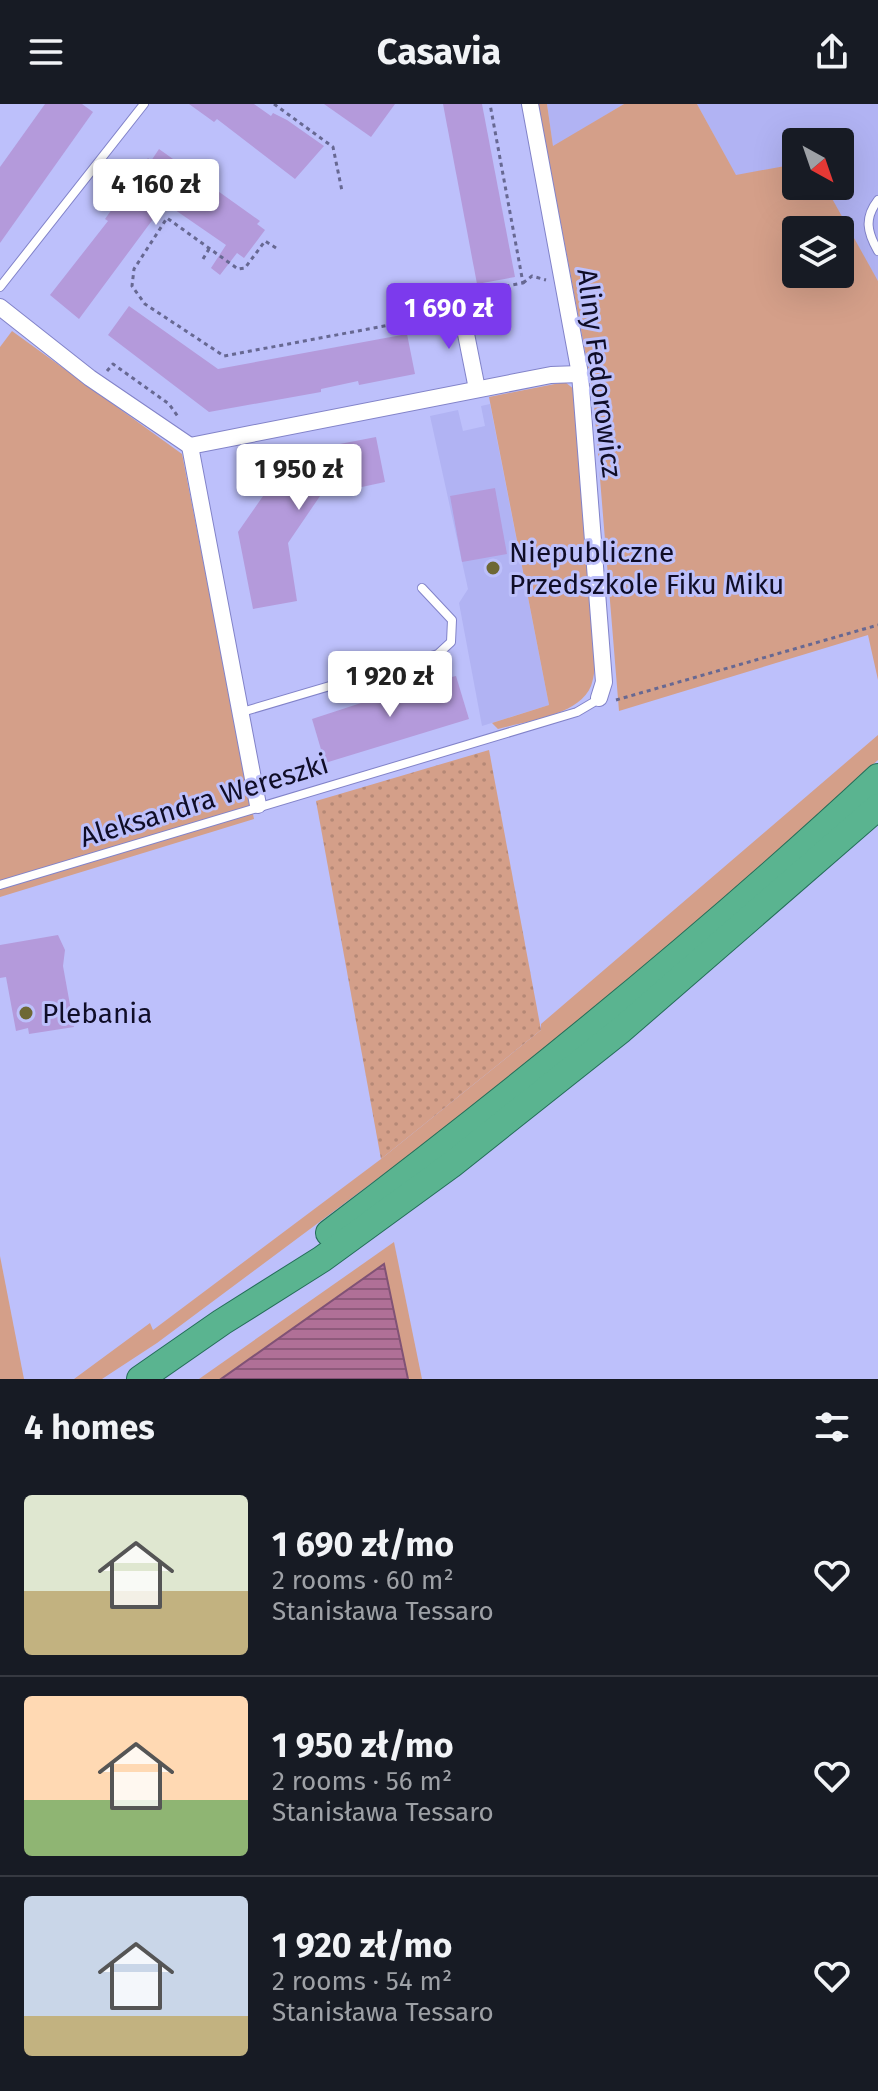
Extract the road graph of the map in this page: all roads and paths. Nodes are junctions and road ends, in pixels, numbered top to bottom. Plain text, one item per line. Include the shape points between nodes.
1 (144, 104) edge
2 (274, 104) edge
3 (490, 104) edge
4 (530, 104) edge
5 (342, 191) dead end
6 (878, 200) edge
7 (276, 248) dead end
8 (209, 249) junction
9 (878, 251) edge
10 (203, 259) dead end
11 (523, 283) junction
12 (0, 287) edge
13 (549, 288) dead end
14 (466, 298) joint
15 (0, 307) edge
16 (410, 313) dead end
17 (580, 374) junction
18 (98, 384) junction
19 (477, 389) junction
20 (181, 425) dead end
21 (190, 446) junction
22 (422, 588) dead end
23 (878, 625) edge
24 (599, 698) junction
25 (242, 712) junction
26 (878, 777) edge
27 (258, 805) junction
28 (872, 812) edge
29 (0, 885) edge
30 (222, 1322) junction
31 (140, 1379) edge

1 - 12 lane
2 - 5 path via 333,147
3 - 11 path
4 - 17 street, Aliny Fedorowicz
6 - 9 lane via 867,220
7 - 8 path via 265,241 241,270
8 - 10 path
8 - 16 path via 167,218 131,280 145,304 220,354 235,356 411,321
11 - 13 path via 537,276 547,280
11 - 14 path
14 - 19 street
15 - 18 street
17 - 19 street
17 - 24 street, Aliny Fedorowicz via 604,682
18 - 20 path via 113,364 169,404
18 - 21 street
19 - 21 street
21 - 25 street
22 - 25 lane via 452,620 451,642 438,654
23 - 24 path via 608,703
24 - 27 lane, Aleksandra Wereszki via 577,712
25 - 27 street
26 - 30 highway via 612,1009
27 - 29 lane, Aleksandra Wereszki
28 - 30 highway via 621,1030 475,1146 322,1259
30 - 31 highway

